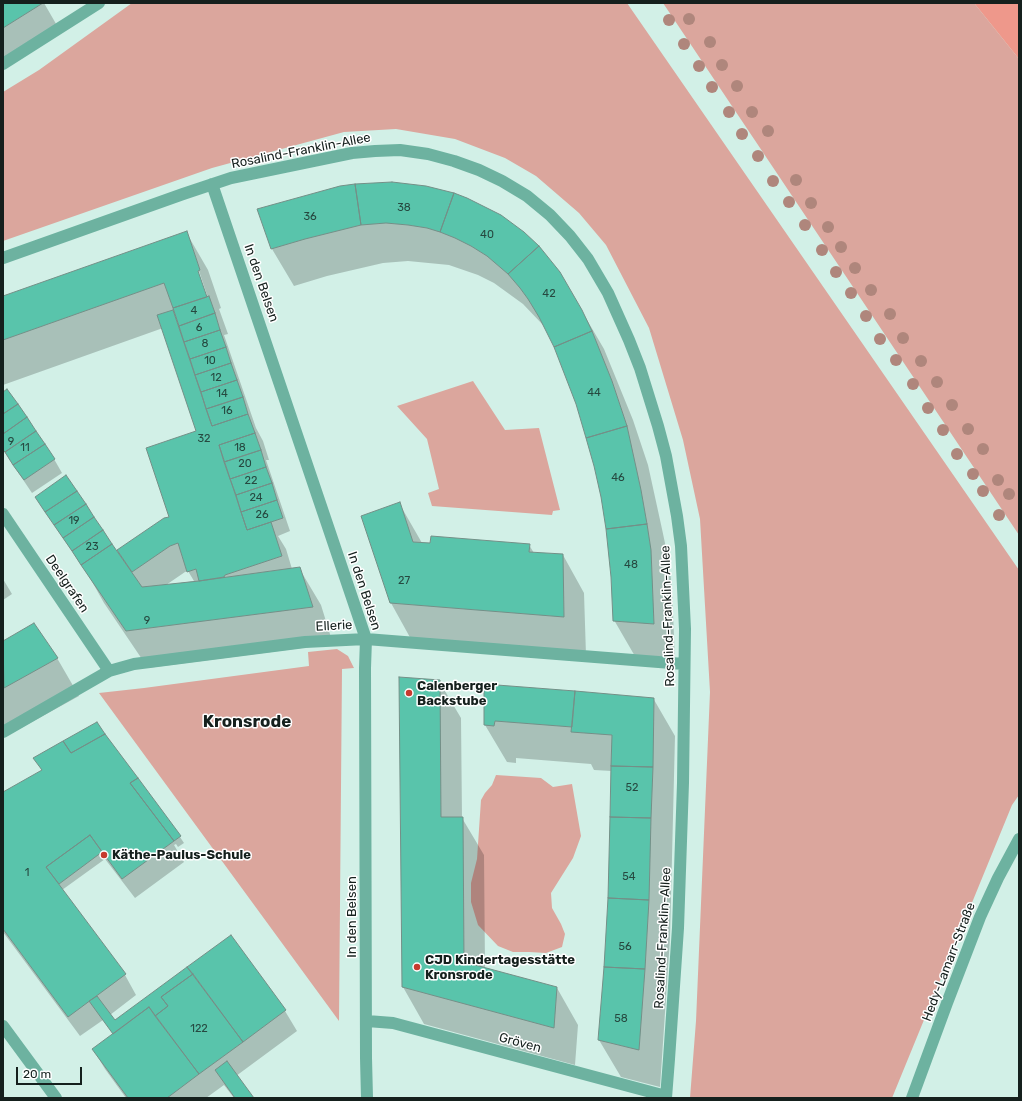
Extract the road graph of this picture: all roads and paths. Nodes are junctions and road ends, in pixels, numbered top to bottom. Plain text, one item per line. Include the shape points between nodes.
1 (93, 5) edge
2 (3, 64) edge
3 (212, 184) junction
4 (3, 258) edge
5 (3, 514) edge
6 (366, 639) junction
7 (684, 664) junction
8 (109, 670) junction
9 (3, 732) edge
10 (1019, 839) edge
11 (367, 1021) junction
12 (3, 1026) edge
13 (666, 1097) edge
14 (56, 1098) edge
15 (367, 1098) edge
16 (912, 1098) edge

1 - 2 street
3 - 4 street, Rosalind-Franklin-Allee
3 - 6 street, In den Belsen
3 - 7 street, Rosalind-Franklin-Allee via 230,178 352,154 400,150 428,154 479,170 502,180 550,214 588,259 608,293 640,368 658,426 672,486 681,546 685,615
5 - 8 street, Deelgrafen
6 - 7 street, Ellerie
6 - 8 street, Ellerie via 305,642 134,664
6 - 11 street, In den Belsen
7 - 13 street, Rosalind-Franklin-Allee via 680,870
8 - 9 street, Ellerie
10 - 16 street, Hedy-Lamarr-Straße via 980,917
11 - 13 street, Gröven via 393,1023
11 - 15 street, In den Belsen
12 - 14 street

